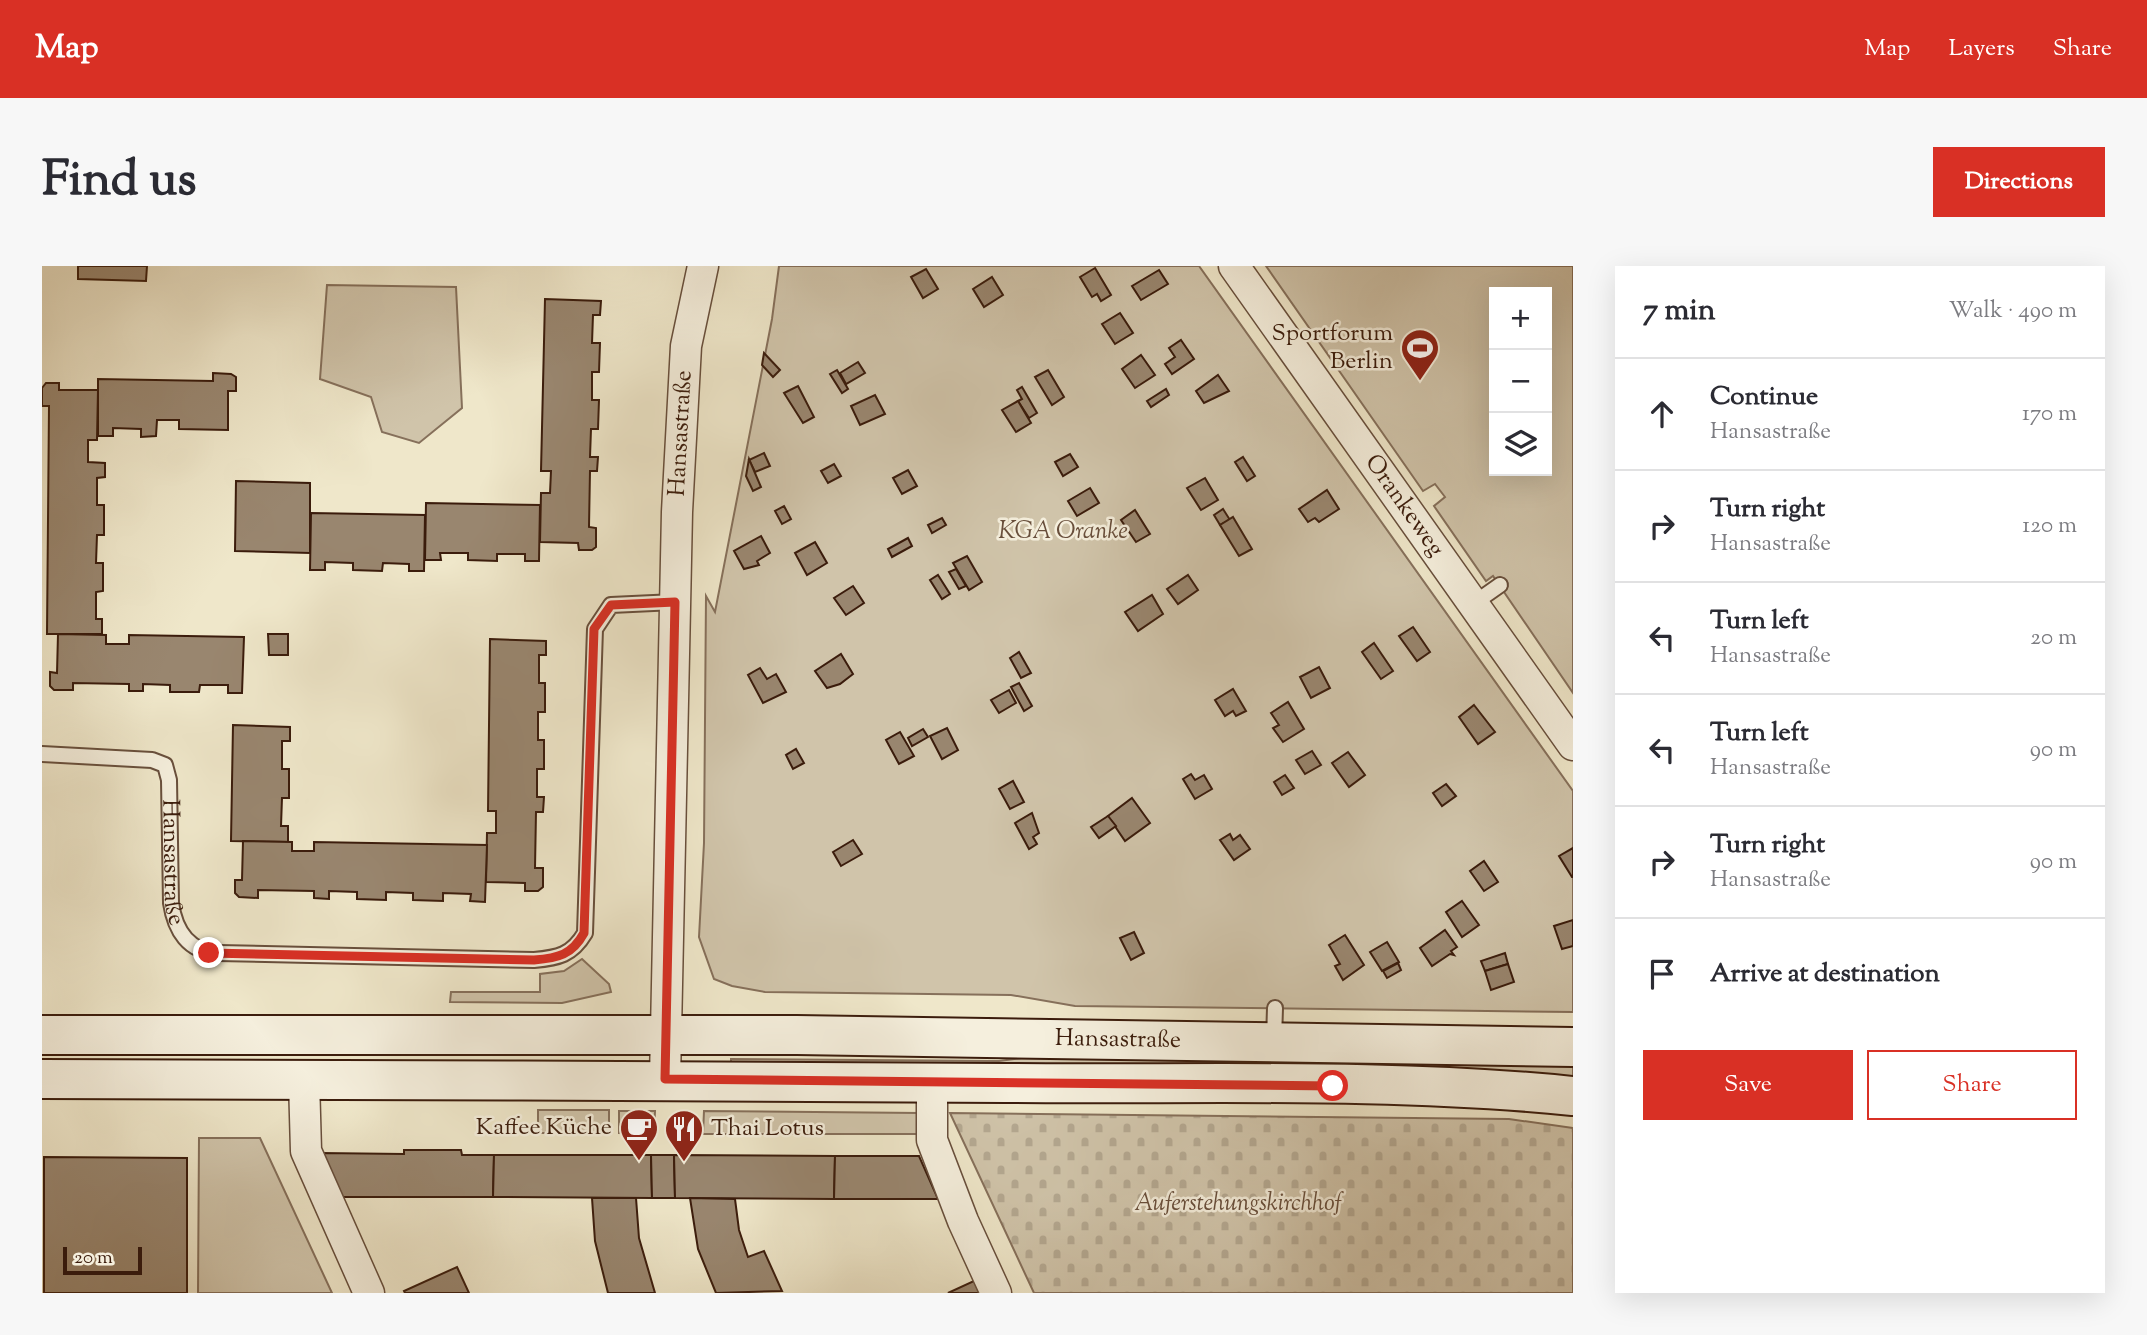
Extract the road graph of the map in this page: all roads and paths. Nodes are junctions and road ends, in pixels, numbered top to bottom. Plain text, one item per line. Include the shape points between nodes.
1 (703, 266) edge
2 (1234, 266) edge
3 (1500, 585) dead end
4 (675, 602) junction
5 (1473, 604) junction
6 (1573, 745) edge
7 (42, 754) edge
8 (42, 1035) edge
9 (664, 1035) junction
10 (1573, 1047) edge
11 (42, 1079) edge
12 (665, 1079) junction
13 (303, 1080) junction
14 (932, 1083) junction
15 (1573, 1096) edge
16 (369, 1293) edge
17 (996, 1293) edge

1 - 4 street, Hansastraße via 686,346
2 - 5 street, Orankeweg
3 - 5 lane
4 - 7 lane, Hansastraße via 611,605 594,629 584,933 578,945 561,958 218,953 195,948 184,939 173,913 165,765 152,760
4 - 9 street, Hansastraße
5 - 6 street, Orankeweg
8 - 9 main road, Hansastraße
9 - 10 main road, Hansastraße via 1274,1024
9 - 12 street, Hansastraße
11 - 13 main road, Hansastraße
12 - 13 main road, Hansastraße
12 - 14 main road, Hansastraße
13 - 16 street via 306,1151
14 - 15 main road, Hansastraße via 1485,1088
14 - 17 street via 932,1140

